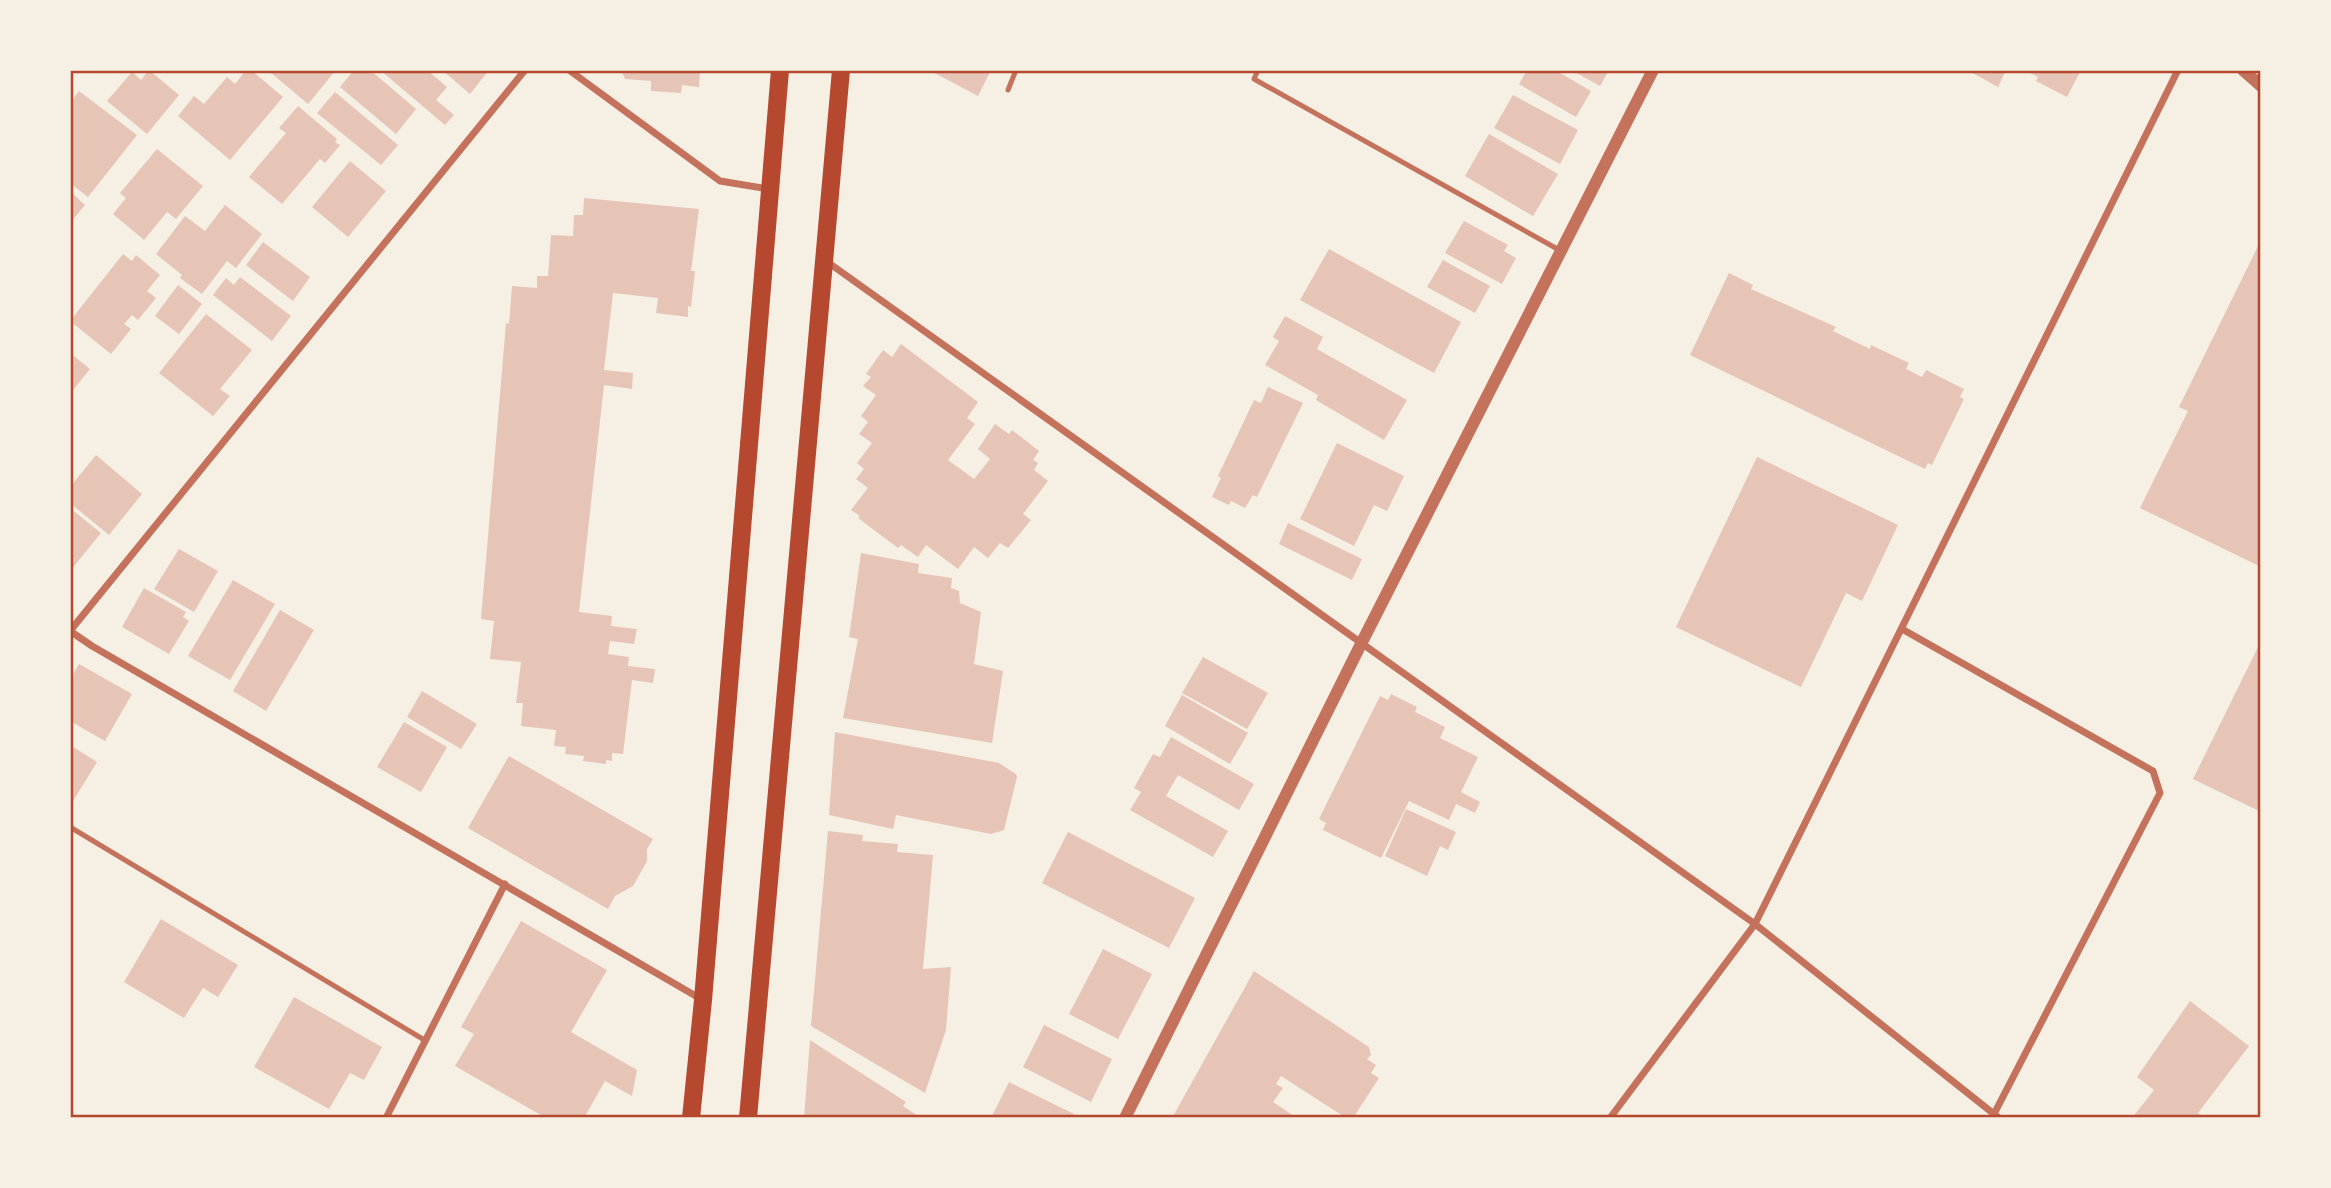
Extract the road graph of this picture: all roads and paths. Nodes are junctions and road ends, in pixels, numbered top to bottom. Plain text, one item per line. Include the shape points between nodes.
1 (525, 70) edge
2 (569, 70) edge
3 (780, 70) edge
4 (841, 70) edge
5 (1016, 70) edge
6 (1258, 70) edge
7 (1653, 70) edge
8 (2178, 70) edge
9 (2243, 70) edge
10 (2261, 86) edge
11 (1008, 90) dead end
12 (771, 189) junction
13 (1561, 251) junction
14 (825, 261) junction
15 (1902, 629) junction
16 (70, 631) edge
17 (1361, 644) junction
18 (70, 827) edge
19 (505, 884) junction
20 (1755, 924) junction
21 (703, 1000) junction
22 (426, 1041) junction
23 (1996, 1116) edge
24 (386, 1118) edge
25 (691, 1118) edge
26 (748, 1118) edge
27 (1125, 1118) edge
28 (1610, 1118) edge

1 - 16 street
2 - 12 street via 720,181
3 - 12 main road
4 - 14 main road
5 - 11 lane
6 - 13 lane via 1254,79
7 - 13 street
8 - 15 street
9 - 10 street
12 - 21 main road
13 - 17 street
14 - 17 street
14 - 26 main road
15 - 20 street
15 - 23 street via 2153,771 2160,793
16 - 19 street
17 - 20 street
17 - 27 street
18 - 22 lane
19 - 21 street
19 - 22 street
20 - 23 street
20 - 28 street
21 - 25 main road
22 - 24 street

